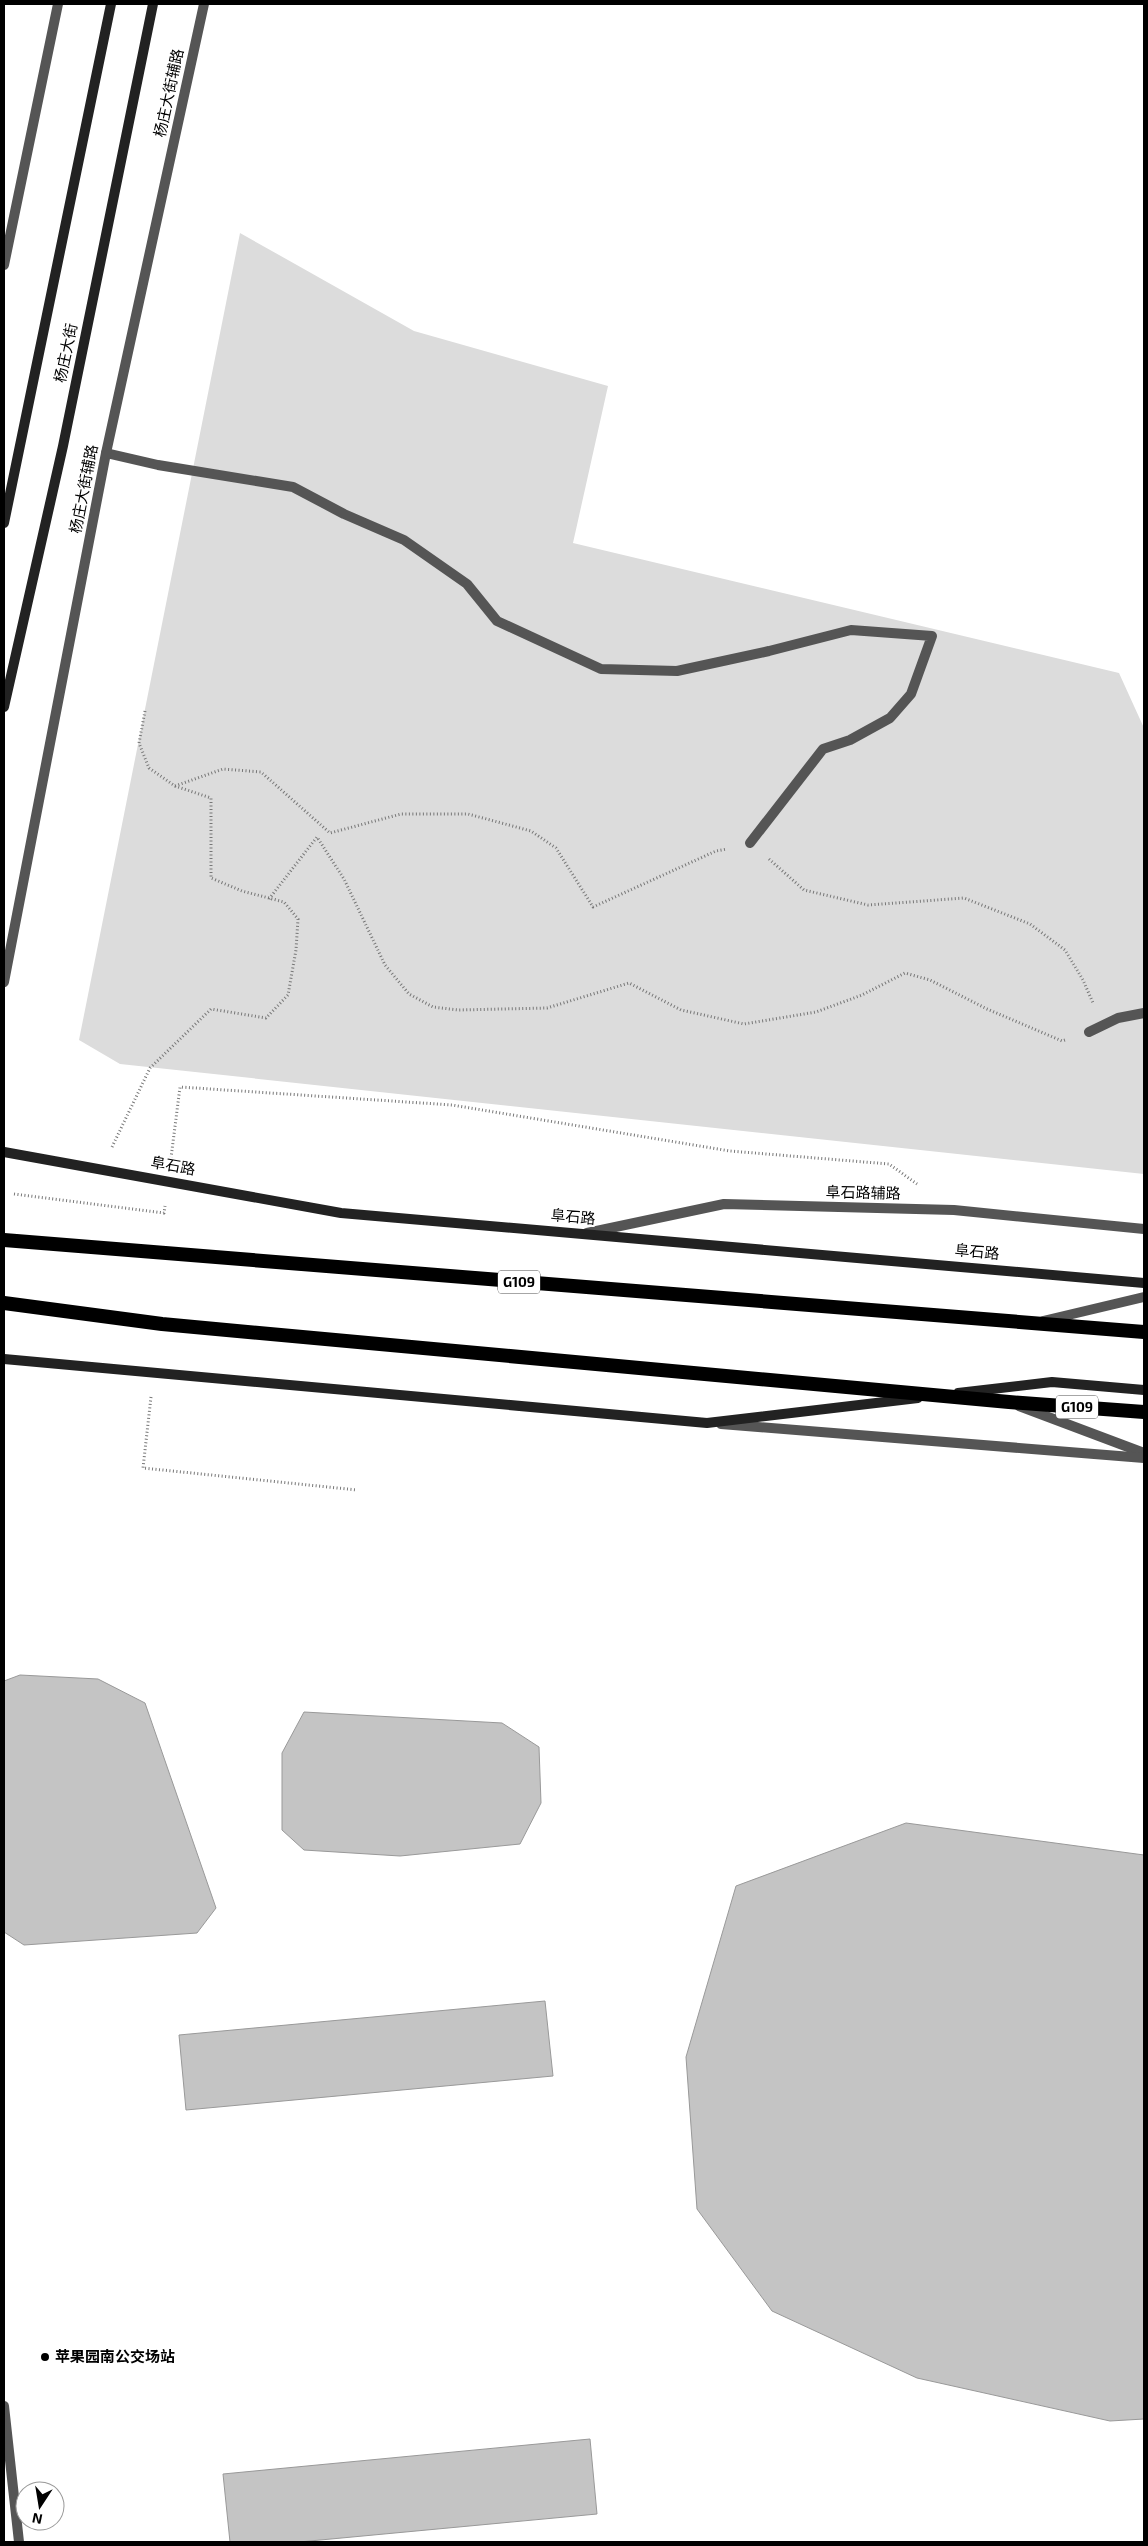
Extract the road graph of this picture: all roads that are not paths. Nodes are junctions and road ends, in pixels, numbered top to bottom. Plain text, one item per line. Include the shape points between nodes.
1 (58, 4) edge
2 (111, 4) edge
3 (153, 4) edge
4 (204, 4) edge
5 (4, 265) edge
6 (106, 452) junction
7 (4, 523) edge
8 (4, 707) edge
9 (750, 843) road end
10 (4, 982) edge
11 (1144, 1013) edge
12 (1089, 1032) road end
13 (4, 1152) edge
14 (1144, 1229) edge
15 (582, 1234) junction
16 (4, 1240) edge
17 (1144, 1283) edge
18 (1144, 1297) edge
19 (4, 1303) edge
20 (1034, 1323) junction
21 (1144, 1332) edge
22 (4, 1360) edge
23 (1144, 1390) edge
24 (1009, 1402) junction
25 (1144, 1412) edge
26 (707, 1423) junction
27 (1144, 1453) edge
28 (1144, 1458) edge
29 (4, 2406) edge
30 (19, 2542) edge

1 - 5 street
2 - 7 main road
3 - 8 main road, 杨庄大街 via 63,446
4 - 6 street, 杨庄大街辅路
6 - 9 street via 158,465 293,487 404,540 467,584 497,621 601,669 677,671 850,630 932,636 911,694 890,718 850,740 823,749
6 - 10 street, 杨庄大街辅路
11 - 12 street via 1118,1018
13 - 15 main road, 阜石路 via 341,1213
14 - 15 street, 阜石路辅路 via 954,1210 724,1204
15 - 17 main road, 阜石路
16 - 20 highway, G109
18 - 20 street
19 - 24 highway, G109 via 171,1324
20 - 21 highway, G109
22 - 26 main road
23 - 26 main road via 1052,1382
24 - 25 highway, G109
24 - 27 street
26 - 28 street
29 - 30 street

